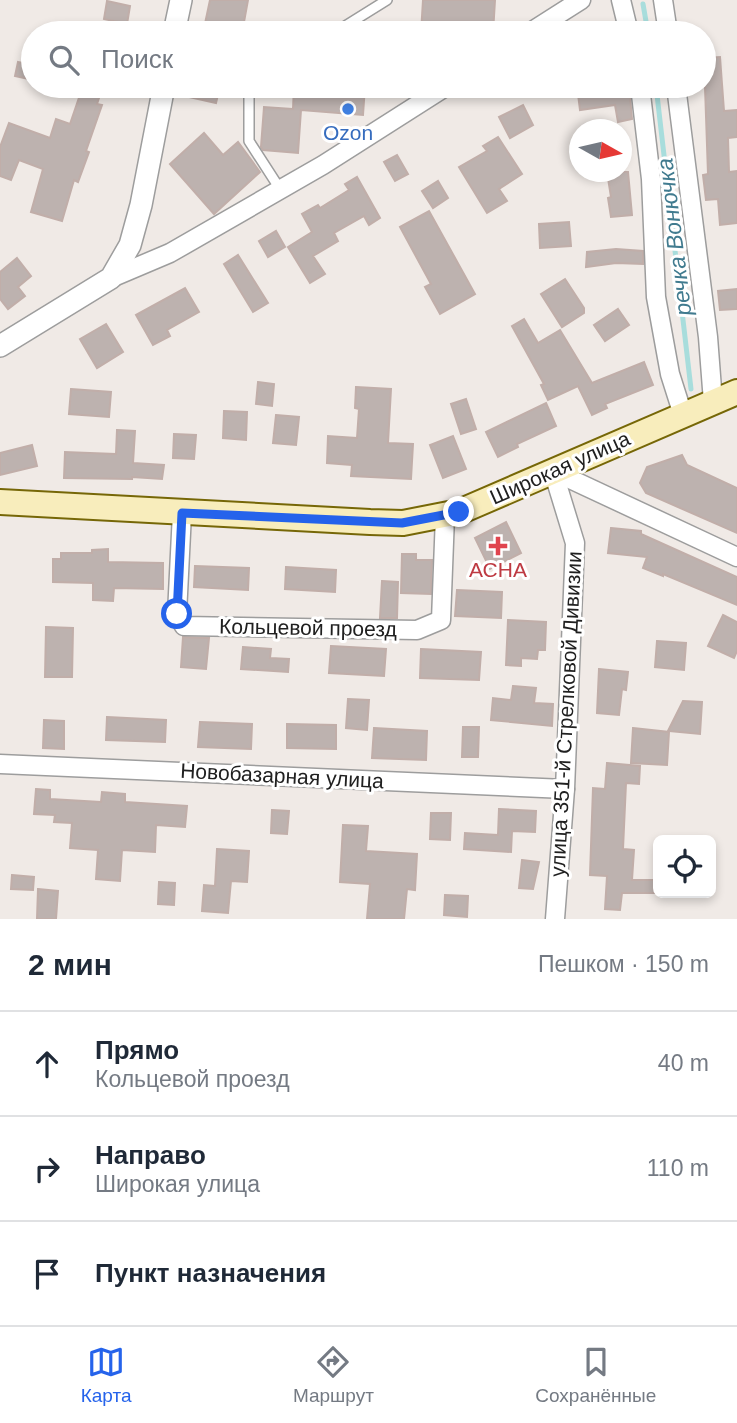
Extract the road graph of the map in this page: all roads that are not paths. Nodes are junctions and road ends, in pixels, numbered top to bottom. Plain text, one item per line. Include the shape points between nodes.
1 (180, 0) edge
2 (387, 0) edge
3 (581, 0) edge
4 (621, 0) edge
5 (663, 0) edge
6 (176, 21) edge
7 (353, 21) edge
8 (548, 21) edge
9 (626, 21) edge
10 (666, 21) edge
11 (162, 98) edge
12 (249, 98) edge
13 (428, 98) edge
14 (641, 98) edge
15 (678, 98) edge
16 (280, 189) junction
17 (111, 278) junction
18 (0, 346) edge
19 (737, 392) edge
20 (713, 402) junction
21 (683, 415) junction
22 (553, 471) junction
23 (0, 502) edge
24 (182, 513) junction
25 (445, 516) junction
26 (737, 557) edge
27 (0, 764) edge
28 (565, 789) junction
29 (555, 919) edge

1 - 6 street
2 - 7 lane
3 - 8 street
4 - 9 street
5 - 10 street
11 - 17 street via 130,245
12 - 16 lane via 249,141
13 - 16 street
14 - 21 street via 651,179 656,297 670,374
15 - 20 street
16 - 17 street via 170,253
17 - 18 street
19 - 20 main road, Широкая улица
20 - 21 main road, Широкая улица
21 - 22 main road, Широкая улица
22 - 25 main road, Широкая улица
22 - 26 street
22 - 28 street, улица 351-й Стрелковой Дивизии via 575,543
23 - 24 main road, Широкая улица
24 - 25 main road, Широкая улица via 402,523
24 - 25 street, Кольцевой проезд via 177,614 184,626 417,630 442,620
27 - 28 street, Новобазарная улица
28 - 29 street, улица 351-й Стрелковой Дивизии

